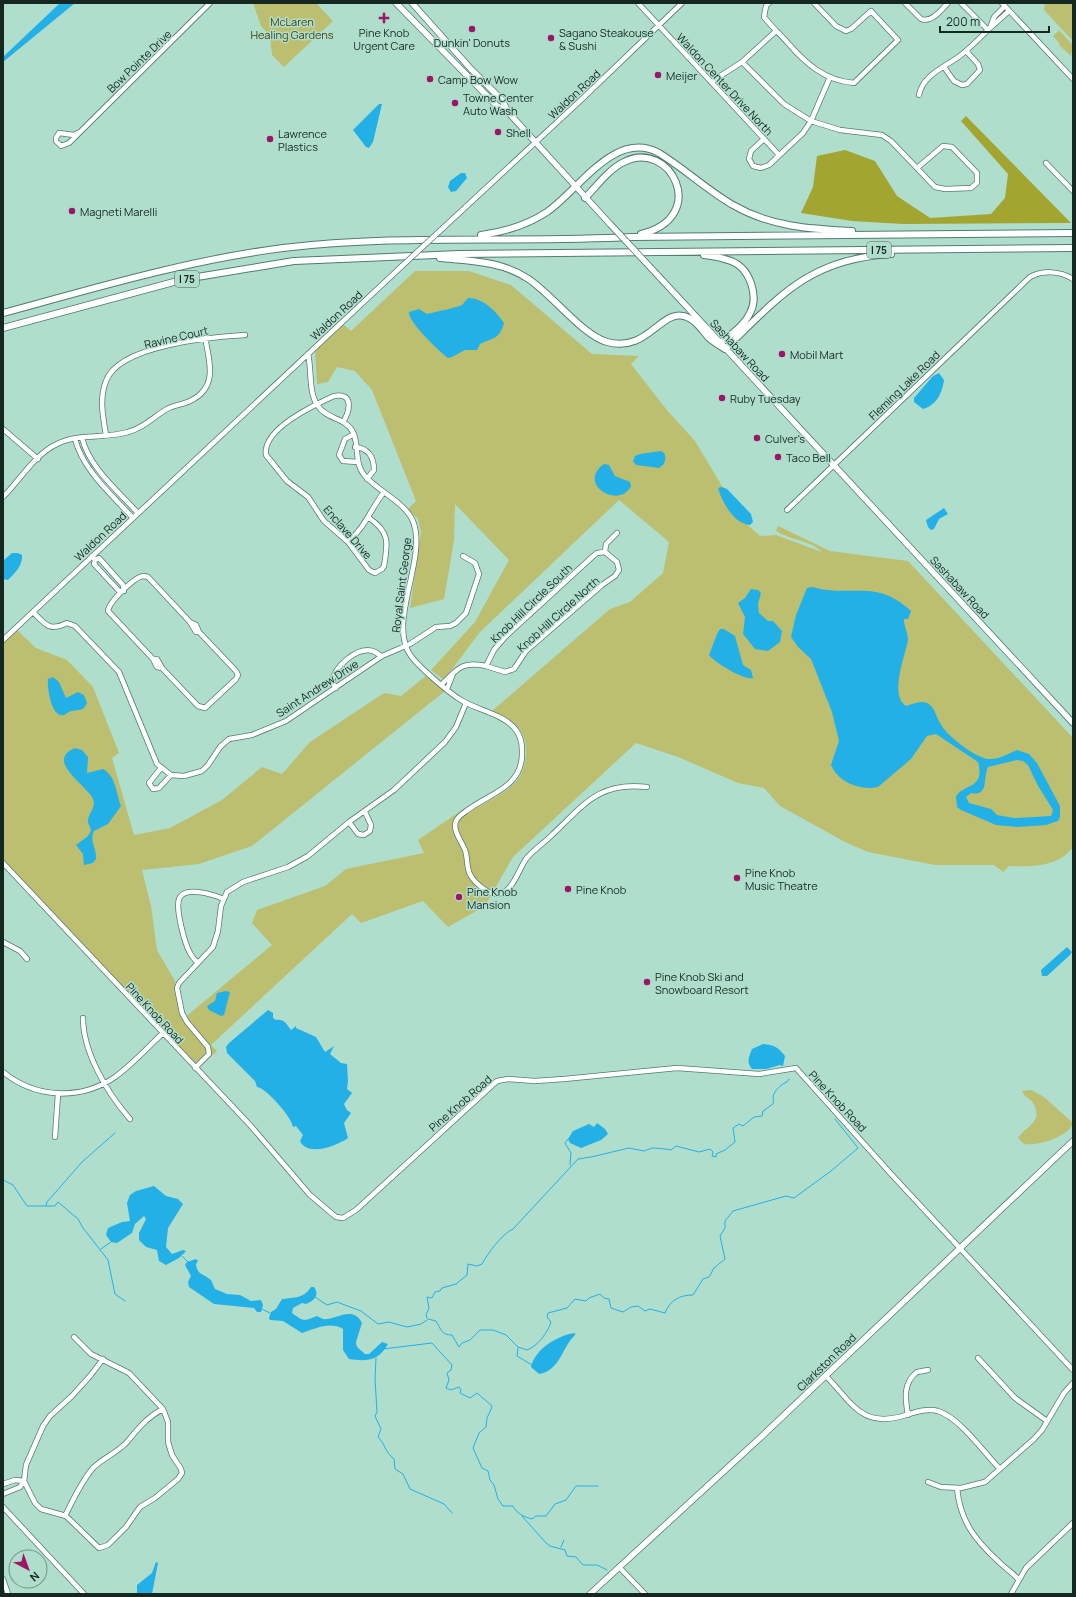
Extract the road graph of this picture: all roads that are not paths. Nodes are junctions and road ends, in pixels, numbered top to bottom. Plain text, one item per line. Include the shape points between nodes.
1 (210, 3) edge
2 (396, 3) edge
3 (638, 3) edge
4 (682, 3) edge
5 (769, 3) edge
6 (814, 3) edge
7 (905, 3) edge
8 (948, 3) edge
9 (961, 3) edge
10 (415, 4) edge
11 (1003, 5) edge
12 (1009, 11) junction
13 (658, 25) junction
14 (989, 29) junction
15 (776, 31) junction
16 (449, 44) junction
17 (441, 50) junction
18 (966, 51) junction
19 (742, 62) junction
20 (944, 67) junction
21 (830, 77) junction
22 (1073, 79) edge
23 (712, 82) junction
24 (490, 87) junction
25 (484, 93) junction
26 (919, 95) dead end
27 (508, 112) junction
28 (811, 121) junction
29 (80, 132) junction
30 (764, 139) junction
31 (536, 142) junction
32 (779, 155) junction
33 (1046, 163) dead end
34 (918, 168) junction
35 (576, 187) junction
36 (1073, 191) edge
37 (586, 198) junction
38 (1073, 233) edge
39 (875, 234) junction
40 (632, 237) junction
41 (441, 239) junction
42 (1073, 248) edge
43 (930, 250) junction
44 (685, 252) junction
45 (426, 256) junction
46 (1073, 279) edge
47 (3, 313) edge
48 (3, 328) edge
49 (245, 335) dead end
50 (204, 338) junction
51 (720, 343) junction
52 (725, 349) junction
53 (308, 354) junction
54 (316, 404) junction
55 (344, 422) junction
56 (3, 429) edge
57 (354, 434) junction
58 (106, 435) junction
59 (82, 438) junction
60 (75, 439) junction
61 (356, 447) junction
62 (38, 459) junction
63 (358, 462) junction
64 (834, 466) junction
65 (368, 479) junction
66 (108, 480) junction
67 (103, 485) junction
68 (384, 492) junction
69 (3, 497) edge
70 (787, 510) dead end
71 (138, 513) junction
72 (133, 518) junction
73 (369, 518) junction
74 (617, 533) dead end
75 (348, 542) junction
76 (605, 552) junction
77 (92, 556) junction
78 (463, 556) dead end
79 (95, 560) junction
80 (124, 591) junction
81 (33, 612) junction
82 (3, 640) edge
83 (405, 646) junction
84 (381, 656) junction
85 (486, 666) junction
86 (453, 674) junction
87 (442, 684) junction
88 (336, 688) junction
89 (447, 689) junction
90 (466, 703) junction
91 (1073, 723) edge
92 (161, 768) junction
93 (171, 774) junction
94 (647, 787) dead end
95 (364, 812) junction
96 (348, 822) junction
97 (3, 863) edge
98 (224, 899) junction
99 (3, 942) edge
100 (28, 959) dead end
101 (198, 963) junction
102 (83, 1018) dead end
103 (162, 1034) junction
104 (195, 1068) junction
105 (3, 1072) edge
106 (105, 1084) junction
107 (58, 1094) junction
108 (130, 1119) dead end
109 (55, 1137) dead end
110 (1073, 1141) edge
111 (959, 1248) junction
112 (74, 1337) dead end
113 (978, 1358) dead end
114 (103, 1359) junction
115 (928, 1370) dead end
116 (1073, 1370) edge
117 (826, 1376) junction
118 (1073, 1383) edge
119 (162, 1409) junction
120 (908, 1415) junction
121 (1047, 1421) junction
122 (1000, 1469) junction
123 (24, 1481) junction
124 (928, 1482) dead end
125 (3, 1484) edge
126 (957, 1488) junction
127 (3, 1494) edge
128 (3, 1507) edge
129 (65, 1516) junction
130 (1073, 1523) edge
131 (619, 1567) junction
132 (3, 1579) edge
133 (1018, 1579) junction
134 (8, 1594) edge
135 (84, 1594) edge
136 (590, 1594) edge
137 (645, 1594) edge
138 (1010, 1594) edge

1 - 29 street, Bow Pointe Drive
2 - 17 main road, Sashabaw Road
3 - 13 street, Waldon Center Drive North
4 - 13 street, Waldon Road
5 - 15 street via 764,17
6 - 21 street via 836,26 846,31 871,11 898,40 854,83 841,82
7 - 8 street via 924,20 931,19
9 - 14 street
10 - 16 main road, Sashabaw Road
11 - 12 street
11 - 14 street
12 - 14 street
12 - 22 street
13 - 23 street, Waldon Center Drive North
13 - 31 street, Waldon Road
14 - 18 street
15 - 19 street
15 - 21 street via 805,62
16 - 17 main road via 447,49
16 - 24 main road, Sashabaw Road
17 - 25 main road, Sashabaw Road
18 - 20 street
18 - 20 street via 980,70 967,84 962,85 954,81
19 - 23 street
19 - 28 street via 784,104
20 - 26 street via 925,81
21 - 28 street
23 - 30 street, Waldon Center Drive North
24 - 25 main road
24 - 27 main road, Sashabaw Road via 502,100
25 - 27 main road, Sashabaw Road via 497,106
27 - 31 main road, Sashabaw Road
28 - 32 street via 803,133
28 - 34 street via 840,130 882,135
29 - 29 street, Bow Pointe Drive via 74,135 59,133 56,141 65,146
30 - 32 street, Waldon Center Drive North
30 - 32 street via 751,151 749,159 753,166 761,168
31 - 35 main road, Sashabaw Road
31 - 53 street, Waldon Road, bridge
33 - 36 street
34 - 34 street via 934,187 971,188 976,183 977,173 952,147 943,146
35 - 37 main road, Sashabaw Road
35 - 39 highway via 613,154 625,149 643,147 663,155 724,199 760,218 802,228
35 - 41 highway via 548,211 510,230
37 - 40 highway via 617,166 628,160 646,158 662,165 673,177 678,188 678,201 674,213 668,222 658,229
37 - 51 main road, Sashabaw Road, bridge
38 - 39 highway, I 75
39 - 40 highway, I 75
40 - 41 highway, I 75
41 - 47 highway, I 75 via 342,242 240,254 180,266
42 - 43 highway, I 75
43 - 44 highway, I 75
43 - 52 highway via 855,258 819,270 780,295
44 - 45 highway, I 75
44 - 51 highway via 732,261 742,268 752,284 750,313 742,325
45 - 48 highway, I 75 via 294,260 213,273
45 - 52 highway via 492,264 521,274 589,332 606,342 636,342 667,318 680,315 692,319
46 - 64 street, Fleming Lake Road via 1054,272 1034,275
49 - 50 street, Ravine Court
50 - 58 street via 211,365 207,386 200,394 187,403 168,409 140,429
50 - 58 street, Ravine Court via 150,350 113,368 106,381 102,400
51 - 52 main road, Sashabaw Road
52 - 64 main road, Sashabaw Road
53 - 54 street
53 - 71 street, Waldon Road
54 - 55 street via 325,413
54 - 55 street via 334,396 345,398 350,403 350,409
54 - 75 street, Enclave Drive via 287,422 270,439 265,450 266,456 287,481 308,497 324,521
55 - 57 street via 350,426
56 - 62 street
57 - 61 street, Royal Saint George
57 - 63 street via 345,439 339,455 343,461
58 - 59 street
59 - 60 street
59 - 66 street via 85,450
60 - 62 street via 55,444
60 - 67 street via 78,453 85,465
61 - 63 street, Royal Saint George
61 - 65 street via 370,453 374,470
62 - 69 street
63 - 65 street, Royal Saint George
64 - 70 street, Fleming Lake Road
64 - 91 main road, Sashabaw Road
65 - 68 street, Royal Saint George
66 - 67 street
66 - 71 street
67 - 72 street
68 - 73 street via 374,505
68 - 83 street, Royal Saint George via 411,517 416,530 415,552 403,622
71 - 72 street, Waldon Road
72 - 77 street, Waldon Road
73 - 75 street
73 - 75 street, Enclave Drive via 386,534 382,569 376,573 368,570
74 - 76 street via 606,544
76 - 85 street, Knob Hill Circle South via 597,553 591,558 505,637 494,650
76 - 85 street, Knob Hill Circle North via 610,554 619,566 615,576 530,648 514,669 505,672
77 - 79 street
77 - 81 street, Waldon Road
78 - 83 street, Saint Andrew Drive via 475,563 479,574 466,613 450,626 436,627
79 - 80 street via 94,564 119,591
79 - 80 street via 99,558 123,585
80 - 80 street via 140,576 148,578 190,622 196,625 199,632 236,671 236,680 205,708 198,706 162,668 157,667 153,659 108,611 111,603
81 - 82 street, Waldon Road
81 - 92 street via 49,626 58,628 67,623 75,626 119,672 153,756
83 - 84 street, Saint Andrew Drive
83 - 87 street, Royal Saint George via 411,656
84 - 88 street, Saint Andrew Drive
84 - 88 street via 369,651 347,659 332,676
85 - 86 street via 467,664
86 - 87 street
86 - 89 street
87 - 89 street, Royal Saint George
88 - 93 street, Saint Andrew Drive via 286,721 252,735 224,742 202,771 184,776
89 - 90 street, Royal Saint George
90 - 94 street, Royal Saint George via 509,724 519,733 522,741 522,761 512,781 507,787 468,809 455,823 466,852 470,875 474,882 492,894 498,895 507,890 527,858 591,799 615,787
90 - 95 street via 456,727 438,750 394,790
92 - 93 street
92 - 93 street via 150,780 153,789 159,788
95 - 96 street
95 - 96 street via 371,825 370,831 364,835 358,834
96 - 98 street via 308,856 288,867 234,886
97 - 103 street, Pine Knob Road
98 - 101 street via 219,914 216,940 210,952
98 - 101 street via 202,892 183,894 179,897 178,904 186,943 190,954
99 - 100 street via 20,951
101 - 104 street via 177,988 182,1013 208,1047 209,1054
102 - 106 street via 88,1045
103 - 104 street, Pine Knob Road
103 - 106 street
104 - 111 street, Pine Knob Road via 250,1125 322,1207 336,1217 343,1218 356,1210 497,1081 535,1081 677,1068 759,1074 796,1068
105 - 107 street via 27,1087
106 - 107 street via 79,1093
106 - 108 street
107 - 109 street
110 - 111 main road, Clarkston Road
111 - 116 street, Pine Knob Road
111 - 117 main road, Clarkston Road
112 - 114 street via 91,1354
113 - 121 street via 1015,1398
114 - 119 street via 129,1373
114 - 123 street via 43,1426 26,1465
115 - 120 street via 917,1372 908,1382 905,1393
117 - 120 street via 868,1417 882,1420
117 - 131 main road, Clarkston Road
118 - 121 street
119 - 129 street via 153,1414 126,1443 93,1468
119 - 129 street via 168,1422 168,1442 172,1455 182,1473 178,1479 140,1507 126,1527 104,1548 95,1546
120 - 122 street via 927,1410 945,1414 961,1426
121 - 122 street via 1034,1439
122 - 126 street via 978,1484
123 - 125 street via 15,1480
123 - 127 street via 20,1487
123 - 129 street via 32,1499 41,1509
124 - 126 street via 942,1488
126 - 133 street via 958,1504 967,1526
128 - 135 street
130 - 133 street
131 - 136 main road, Clarkston Road
131 - 137 street
132 - 134 street
133 - 138 street

